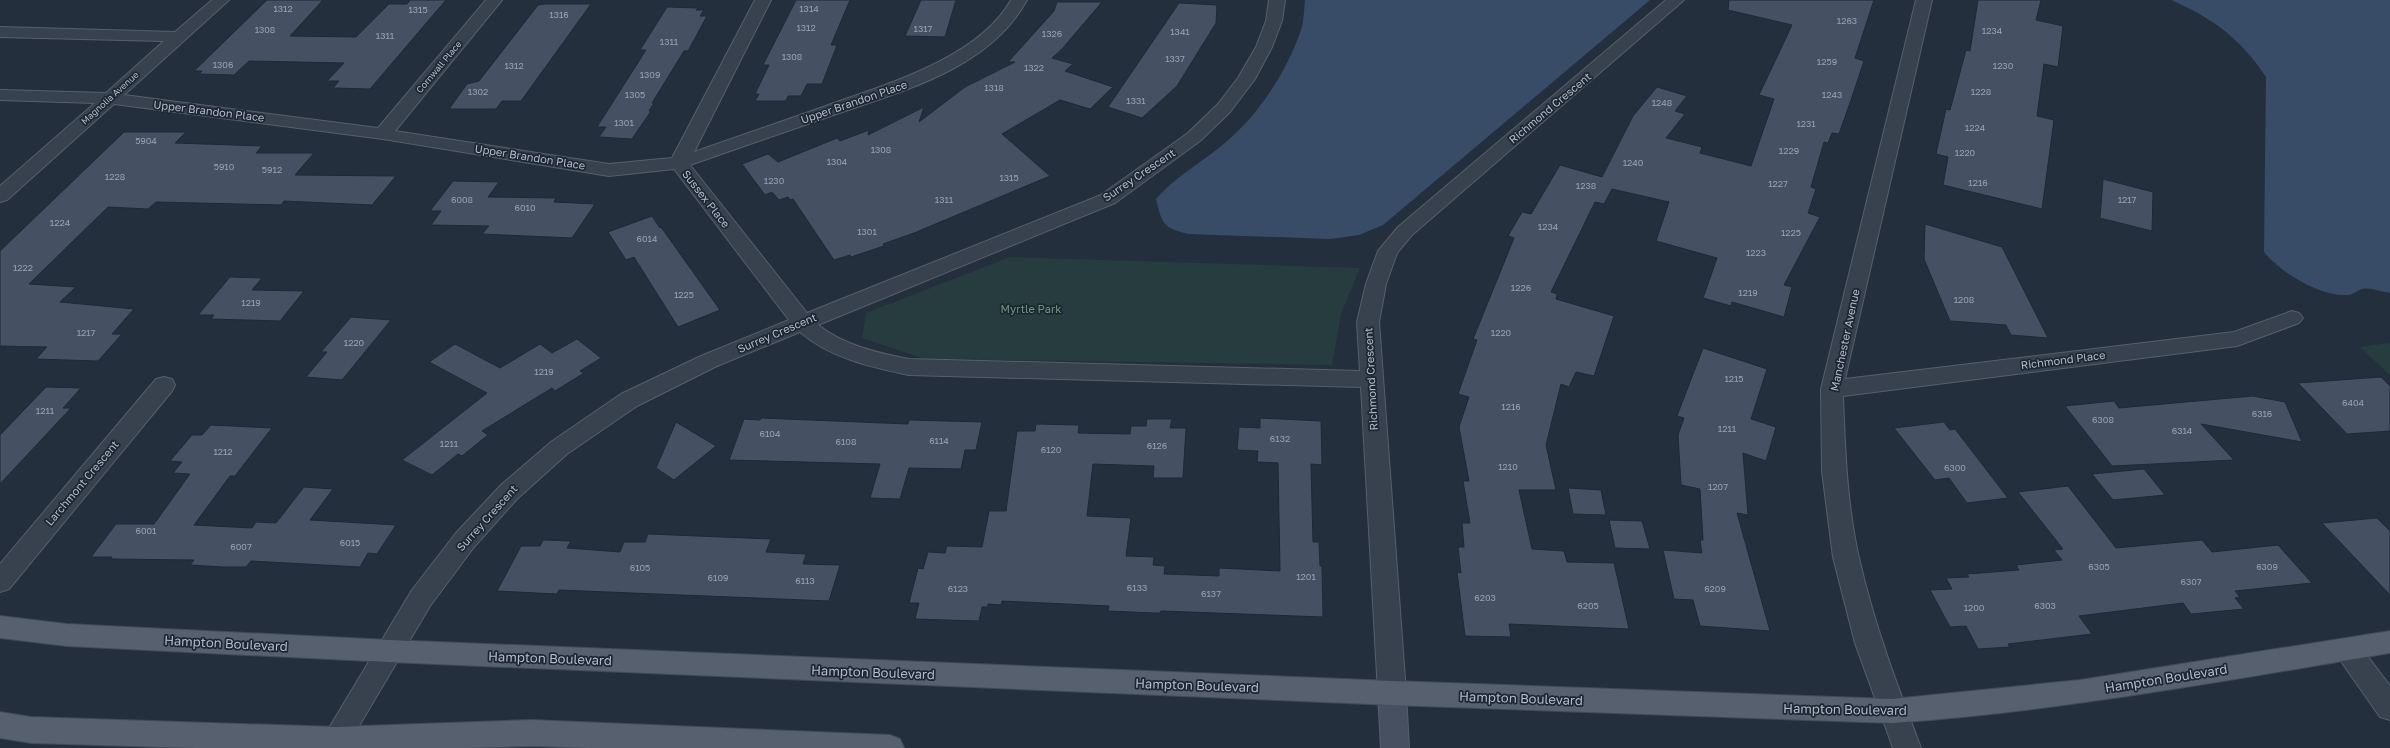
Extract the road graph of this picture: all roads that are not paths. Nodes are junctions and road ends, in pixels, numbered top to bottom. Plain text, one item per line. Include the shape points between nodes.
1 (221, 0) edge
2 (494, 0) edge
3 (763, 0) edge
4 (1019, 0) edge
5 (1277, 0) edge
6 (1676, 0) edge
7 (1924, 0) edge
8 (0, 32) edge
9 (179, 37) junction
10 (0, 95) edge
11 (110, 98) junction
12 (383, 134) junction
13 (679, 163) junction
14 (0, 196) edge
15 (2292, 318) dead end
16 (802, 322) junction
17 (1370, 379) junction
18 (164, 385) dead end
19 (1832, 389) junction
20 (0, 582) edge
21 (0, 627) edge
22 (2390, 642) edge
23 (2347, 649) junction
24 (389, 651) junction
25 (1392, 694) junction
26 (2390, 708) edge
27 (1892, 712) junction
28 (0, 725) edge
29 (333, 744) edge
30 (890, 748) edge
31 (1395, 748) edge
32 (1908, 748) edge

1 - 9 street, Magnolia Avenue
2 - 12 street, Cornwall Place
3 - 13 street, Sussex Place
4 - 13 street, Upper Brandon Place via 992,33 962,55 921,78
5 - 16 street, Surrey Crescent via 1274,20 1264,47 1246,79 1224,108 1194,137 1108,199
6 - 17 street, Richmond Crescent via 1405,231 1388,251 1376,284 1368,322
7 - 19 street, Manchester Avenue
8 - 9 street
9 - 11 street, Magnolia Avenue
10 - 11 street, Upper Brandon Place
11 - 12 street, Upper Brandon Place
11 - 14 street, Magnolia Avenue
12 - 13 street, Upper Brandon Place via 609,170
13 - 16 street, Sussex Place
15 - 19 street, Richmond Place via 2237,338
16 - 17 street via 814,334 842,348 879,362 909,367
16 - 24 street, Surrey Crescent via 709,361 629,400 559,448 509,492 465,540 421,598
17 - 25 street, Richmond Crescent
18 - 20 street, Larchmont Crescent
19 - 27 street, Manchester Avenue via 1834,471 1846,557 1868,643
21 - 24 main road, Hampton Boulevard via 67,635
22 - 23 main road, Hampton Boulevard
23 - 26 street
23 - 27 main road, Hampton Boulevard via 2083,692 1967,707
24 - 25 main road, Hampton Boulevard
24 - 29 street, Surrey Crescent
25 - 27 main road, Hampton Boulevard
25 - 31 main road, Richmond Crescent
27 - 32 street, Manchester Avenue
28 - 29 main road via 31,730
29 - 30 main road via 532,733

